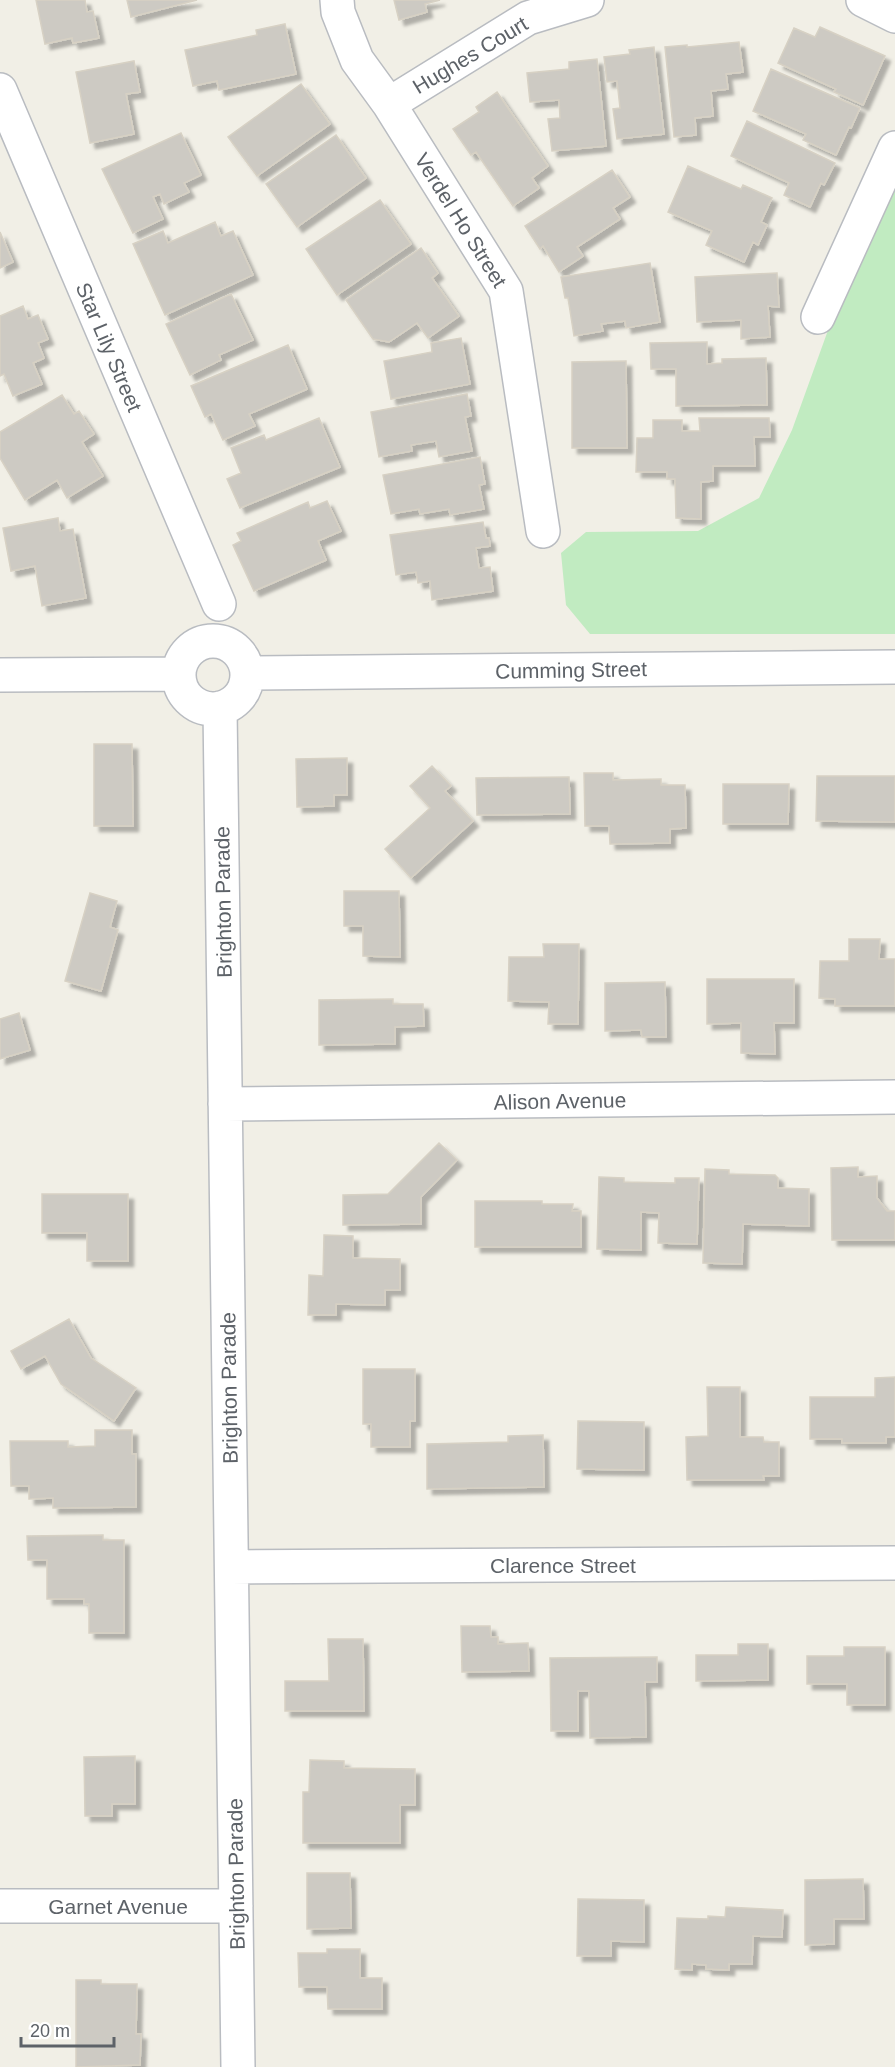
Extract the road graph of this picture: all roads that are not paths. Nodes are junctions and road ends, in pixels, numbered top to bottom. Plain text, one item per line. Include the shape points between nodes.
1 (337, 0) edge
2 (587, 0) edge
3 (863, 0) edge
4 (895, 16) edge
5 (0, 90) edge
6 (389, 104) junction
7 (895, 148) edge
8 (12, 153) edge
9 (818, 317) dead end
10 (543, 531) dead end
11 (219, 604) dead end
12 (895, 667) edge
13 (248, 673) junction
14 (178, 674) junction
15 (0, 675) edge
16 (220, 708) junction
17 (895, 1098) edge
18 (225, 1104) junction
19 (895, 1563) edge
20 (232, 1567) junction
21 (0, 1906) edge
22 (236, 1906) junction
23 (238, 2067) edge

1 - 6 street, Verdel Ho Street via 357,60
2 - 6 street, Hughes Court via 528,18
3 - 4 street
5 - 8 street, Star Lily Street
6 - 10 street, Verdel Ho Street via 506,291
7 - 9 street
8 - 11 street, Star Lily Street
12 - 13 street, Cumming Street
13 - 14 street via 239,652 231,645 210,640 191,648
13 - 16 street via 243,692 230,705
14 - 15 street
14 - 16 street via 191,701 210,709
16 - 18 street, Brighton Parade
17 - 18 street, Alison Avenue
18 - 20 street, Brighton Parade
19 - 20 street, Clarence Street
20 - 22 street, Brighton Parade
21 - 22 street, Garnet Avenue
22 - 23 street, Brighton Parade

